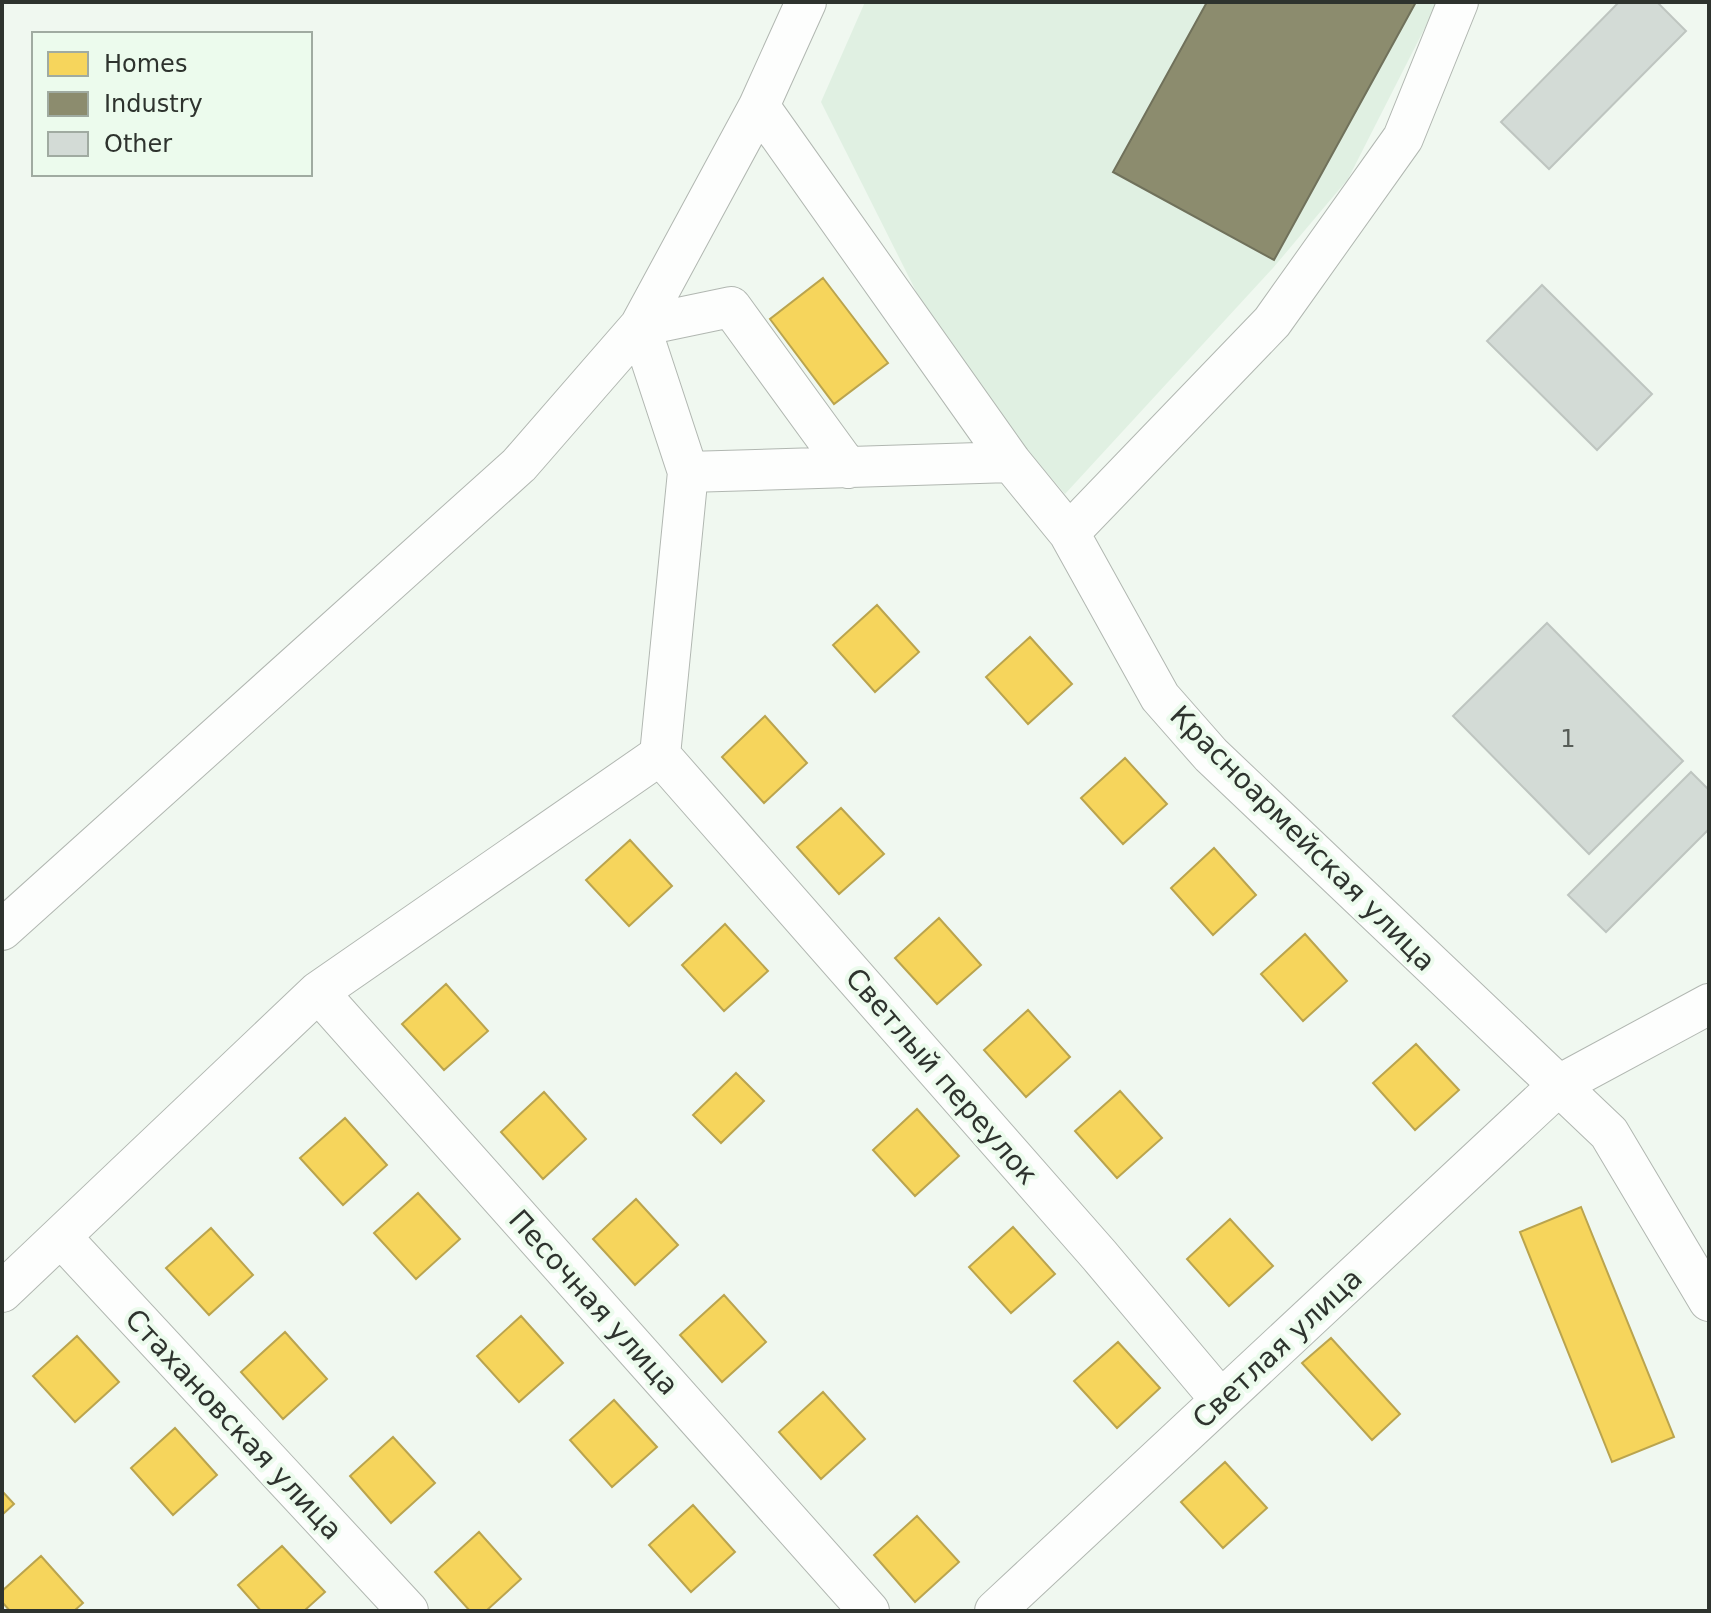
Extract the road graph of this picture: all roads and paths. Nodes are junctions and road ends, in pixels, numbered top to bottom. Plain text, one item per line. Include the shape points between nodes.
1 (806, 2) edge
2 (1458, 2) edge
3 (759, 106) junction
4 (640, 326) junction
5 (1011, 462) junction
6 (848, 468) junction
7 (688, 472) junction
8 (1069, 533) junction
9 (660, 755) junction
10 (2, 930) edge
11 (318, 992) junction
12 (1709, 1004) edge
13 (1559, 1085) junction
14 (61, 1237) junction
15 (2, 1292) edge
16 (1709, 1301) edge
17 (1221, 1400) junction
18 (408, 1611) edge
19 (869, 1611) edge
20 (995, 1611) edge

1 - 3 street
2 - 8 street via 1403,138 1272,322
3 - 4 street
3 - 5 street, Красноармейская улица
4 - 6 street via 731,307
4 - 7 street
4 - 10 street via 519,465
5 - 6 street
5 - 8 street, Красноармейская улица
6 - 7 street
7 - 9 street
8 - 13 street, Красноармейская улица via 1160,697 1211,755
9 - 11 street
9 - 17 street, Светлый переулок
11 - 14 street
11 - 19 street, Песочная улица
12 - 13 street, Светлая улица
13 - 16 street, Красноармейская улица via 1609,1133
13 - 17 street, Светлая улица
14 - 15 street
14 - 18 street, Стахановская улица
17 - 20 street, Светлая улица

